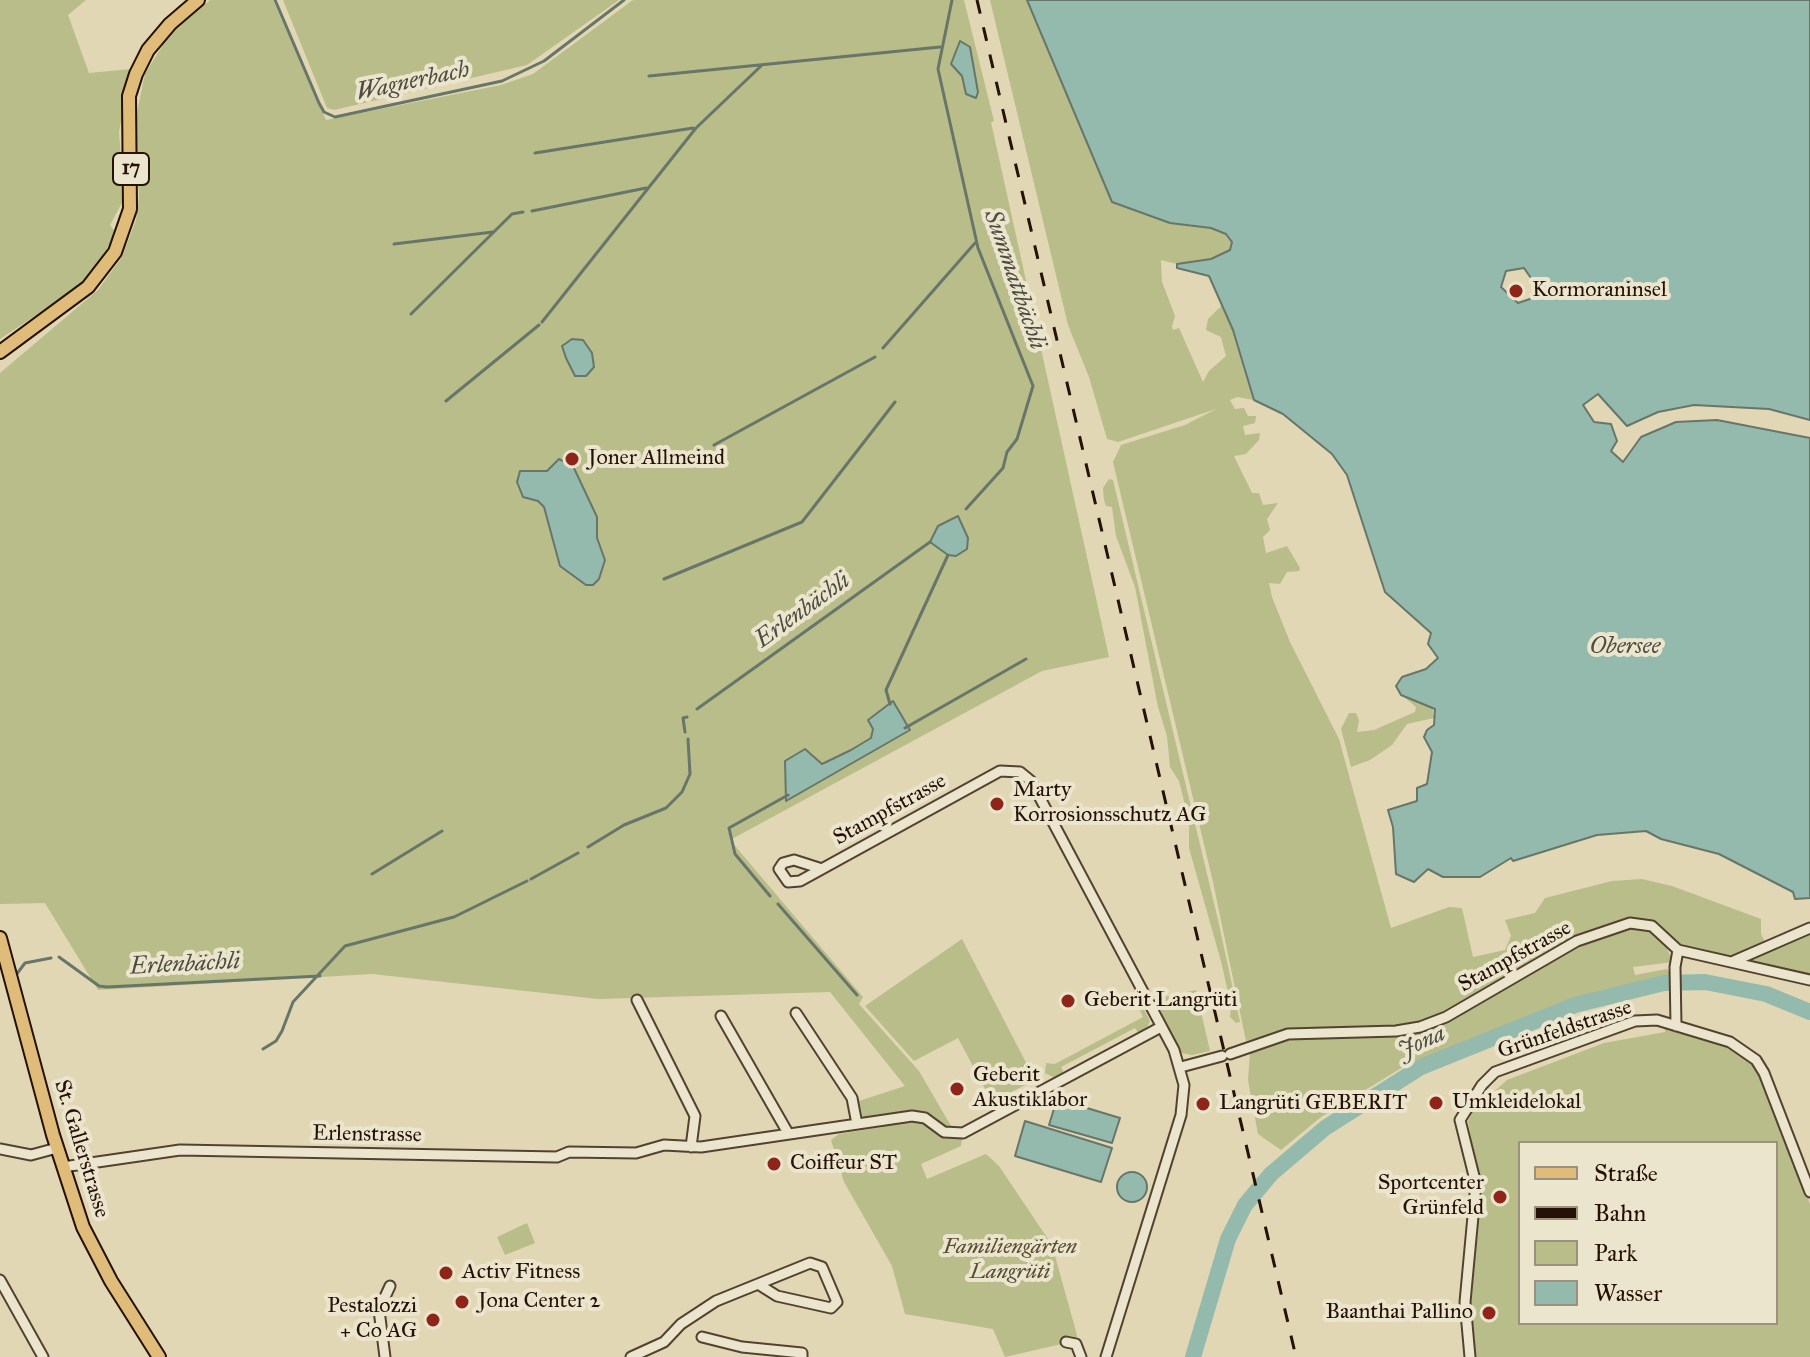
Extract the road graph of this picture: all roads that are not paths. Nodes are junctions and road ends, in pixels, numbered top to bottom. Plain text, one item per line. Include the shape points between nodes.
1 (198, 0) edge
2 (0, 352) edge
3 (822, 869) dead end
4 (1810, 928) edge
5 (0, 938) edge
6 (1678, 950) junction
7 (1734, 961) junction
8 (1810, 980) edge
9 (637, 1000) dead end
10 (796, 1013) dead end
11 (721, 1016) dead end
12 (1676, 1026) junction
13 (1161, 1027) junction
14 (1181, 1067) junction
15 (857, 1124) junction
16 (788, 1133) junction
17 (691, 1147) junction
18 (57, 1148) junction
19 (0, 1149) edge
20 (63, 1167) junction
21 (1810, 1192) edge
22 (0, 1280) edge
23 (758, 1284) junction
24 (390, 1286) dead end
25 (702, 1337) dead end
26 (1066, 1342) dead end
27 (43, 1357) edge
28 (159, 1357) edge
29 (385, 1357) edge
30 (631, 1357) edge
31 (802, 1357) edge
32 (1081, 1357) edge
33 (1106, 1357) edge
34 (1470, 1357) edge

1 - 2 main road, 17 via 148,50 136,74 128,107 130,209 115,252 88,287
3 - 13 street, Stampfstrasse via 1000,771 1020,772 1031,781
4 - 7 street
5 - 18 main road, St. Gallerstrasse
6 - 7 street, Stampfstrasse
6 - 12 street
6 - 14 street, Stampfstrasse via 1652,926 1630,923 1577,941 1420,1027 1288,1034
7 - 8 street, Stampfstrasse
9 - 17 street via 695,1116
10 - 15 street via 852,1098
11 - 16 street
12 - 21 street, Grünfeldstrasse via 1730,1042 1756,1060
12 - 34 street, Grünfeldstrasse via 1657,1020 1627,1023 1500,1070 1473,1097 1460,1120 1476,1184 1465,1302
13 - 14 street, Stampfstrasse
13 - 15 street, Erlenstrasse via 963,1133 944,1132 916,1115
14 - 33 street, Stampfstrasse via 1181,1115
15 - 16 street, Erlenstrasse
16 - 17 street, Erlenstrasse
17 - 20 street, Erlenstrasse via 569,1152 557,1157 180,1150
18 - 19 street via 31,1155
18 - 20 main road, St. Gallerstrasse
20 - 28 main road, St. Gallerstrasse via 97,1256
22 - 27 street
23 - 23 street via 814,1262 822,1267 837,1302 831,1308 777,1296
23 - 30 street via 716,1301 664,1342
24 - 29 street via 379,1310
25 - 31 street
26 - 32 street via 1076,1344

